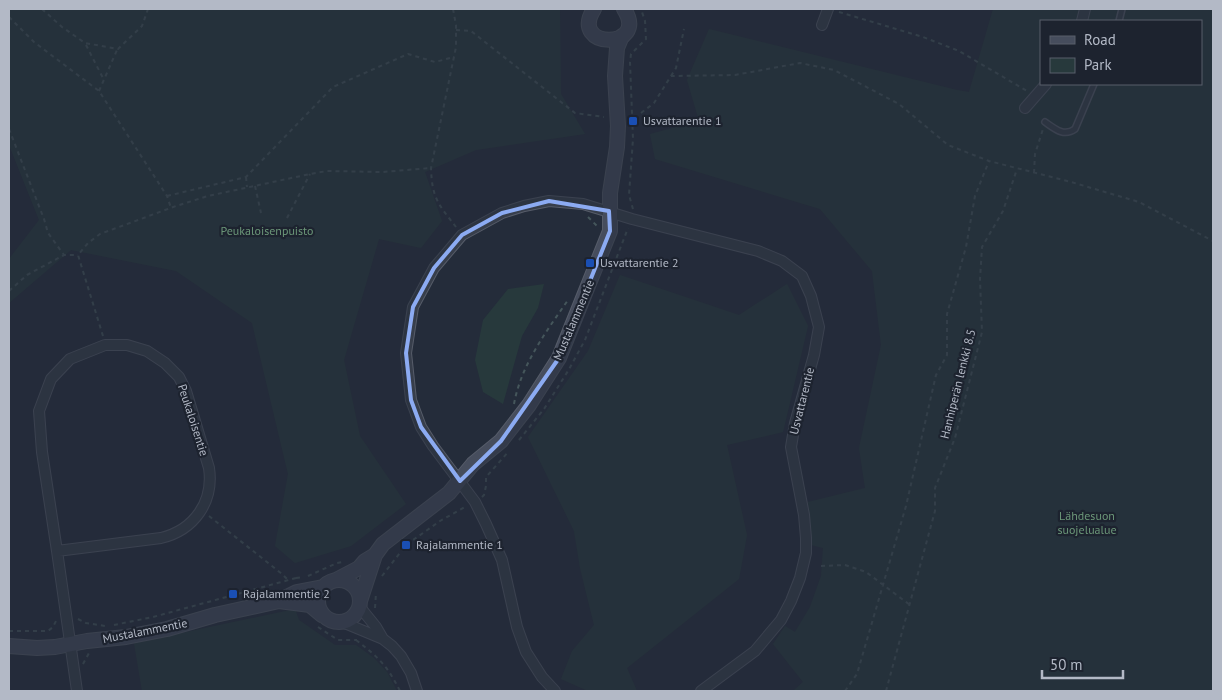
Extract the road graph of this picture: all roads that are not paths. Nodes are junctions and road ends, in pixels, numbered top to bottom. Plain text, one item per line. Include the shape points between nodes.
1 (624, 9) edge
2 (828, 9) edge
3 (592, 11) edge
4 (822, 25) dead end
5 (622, 36) junction
6 (598, 37) junction
7 (615, 76) junction
8 (1045, 85) edge
9 (1094, 85) edge
10 (1025, 108) dead end
11 (1045, 122) road end
12 (609, 211) junction
13 (460, 481) junction
14 (57, 552) junction
15 (364, 572) junction
16 (336, 580) junction
17 (323, 587) junction
18 (279, 601) junction
19 (359, 603) junction
20 (322, 615) junction
21 (342, 622) junction
22 (383, 639) junction
23 (70, 644) junction
24 (9, 646) edge
25 (77, 691) edge
26 (417, 691) edge
27 (555, 691) edge
28 (701, 691) edge

1 - 5 street, Mustalammentie via 628,21
2 - 4 street
3 - 6 street, Mustalammentie via 590,28
5 - 6 street via 610,41
5 - 7 street, Mustalammentie via 617,48
6 - 7 street, Mustalammentie
7 - 12 street, Mustalammentie via 618,126
8 - 10 street
9 - 11 lane via 1075,129 1064,133
12 - 13 street, Mustalammentie via 610,231 559,358 501,441 473,464
12 - 13 street, Usvattarentie via 583,204 549,201 502,213 462,235 434,268 412,307 406,353 411,400 421,427
12 - 28 street, Usvattarentie via 758,251 782,262 802,276 819,327 791,447 806,538 800,578 781,620 756,651
13 - 15 street, Mustalammentie via 365,561
13 - 27 street via 475,502 502,560 526,652
14 - 14 street, Peukaloisentie via 39,411 51,379 70,359 105,345 126,345 147,351 179,377 186,391 209,468 211,480 206,502 185,528 174,535
14 - 23 street, Peukaloisentie
15 - 16 street, Mustalammentie
15 - 19 street
16 - 17 street
16 - 19 street via 350,584 359,594
17 - 18 street, Mustalammentie via 297,592
17 - 20 street via 318,600
18 - 20 street, Mustalammentie via 310,606
18 - 23 street, Mustalammentie via 153,632
19 - 21 street via 353,617
19 - 22 street
20 - 21 street via 334,622
21 - 22 street
22 - 26 street via 401,656
23 - 24 street, Mustalammentie via 37,648
23 - 25 street, Peukaloisentie

